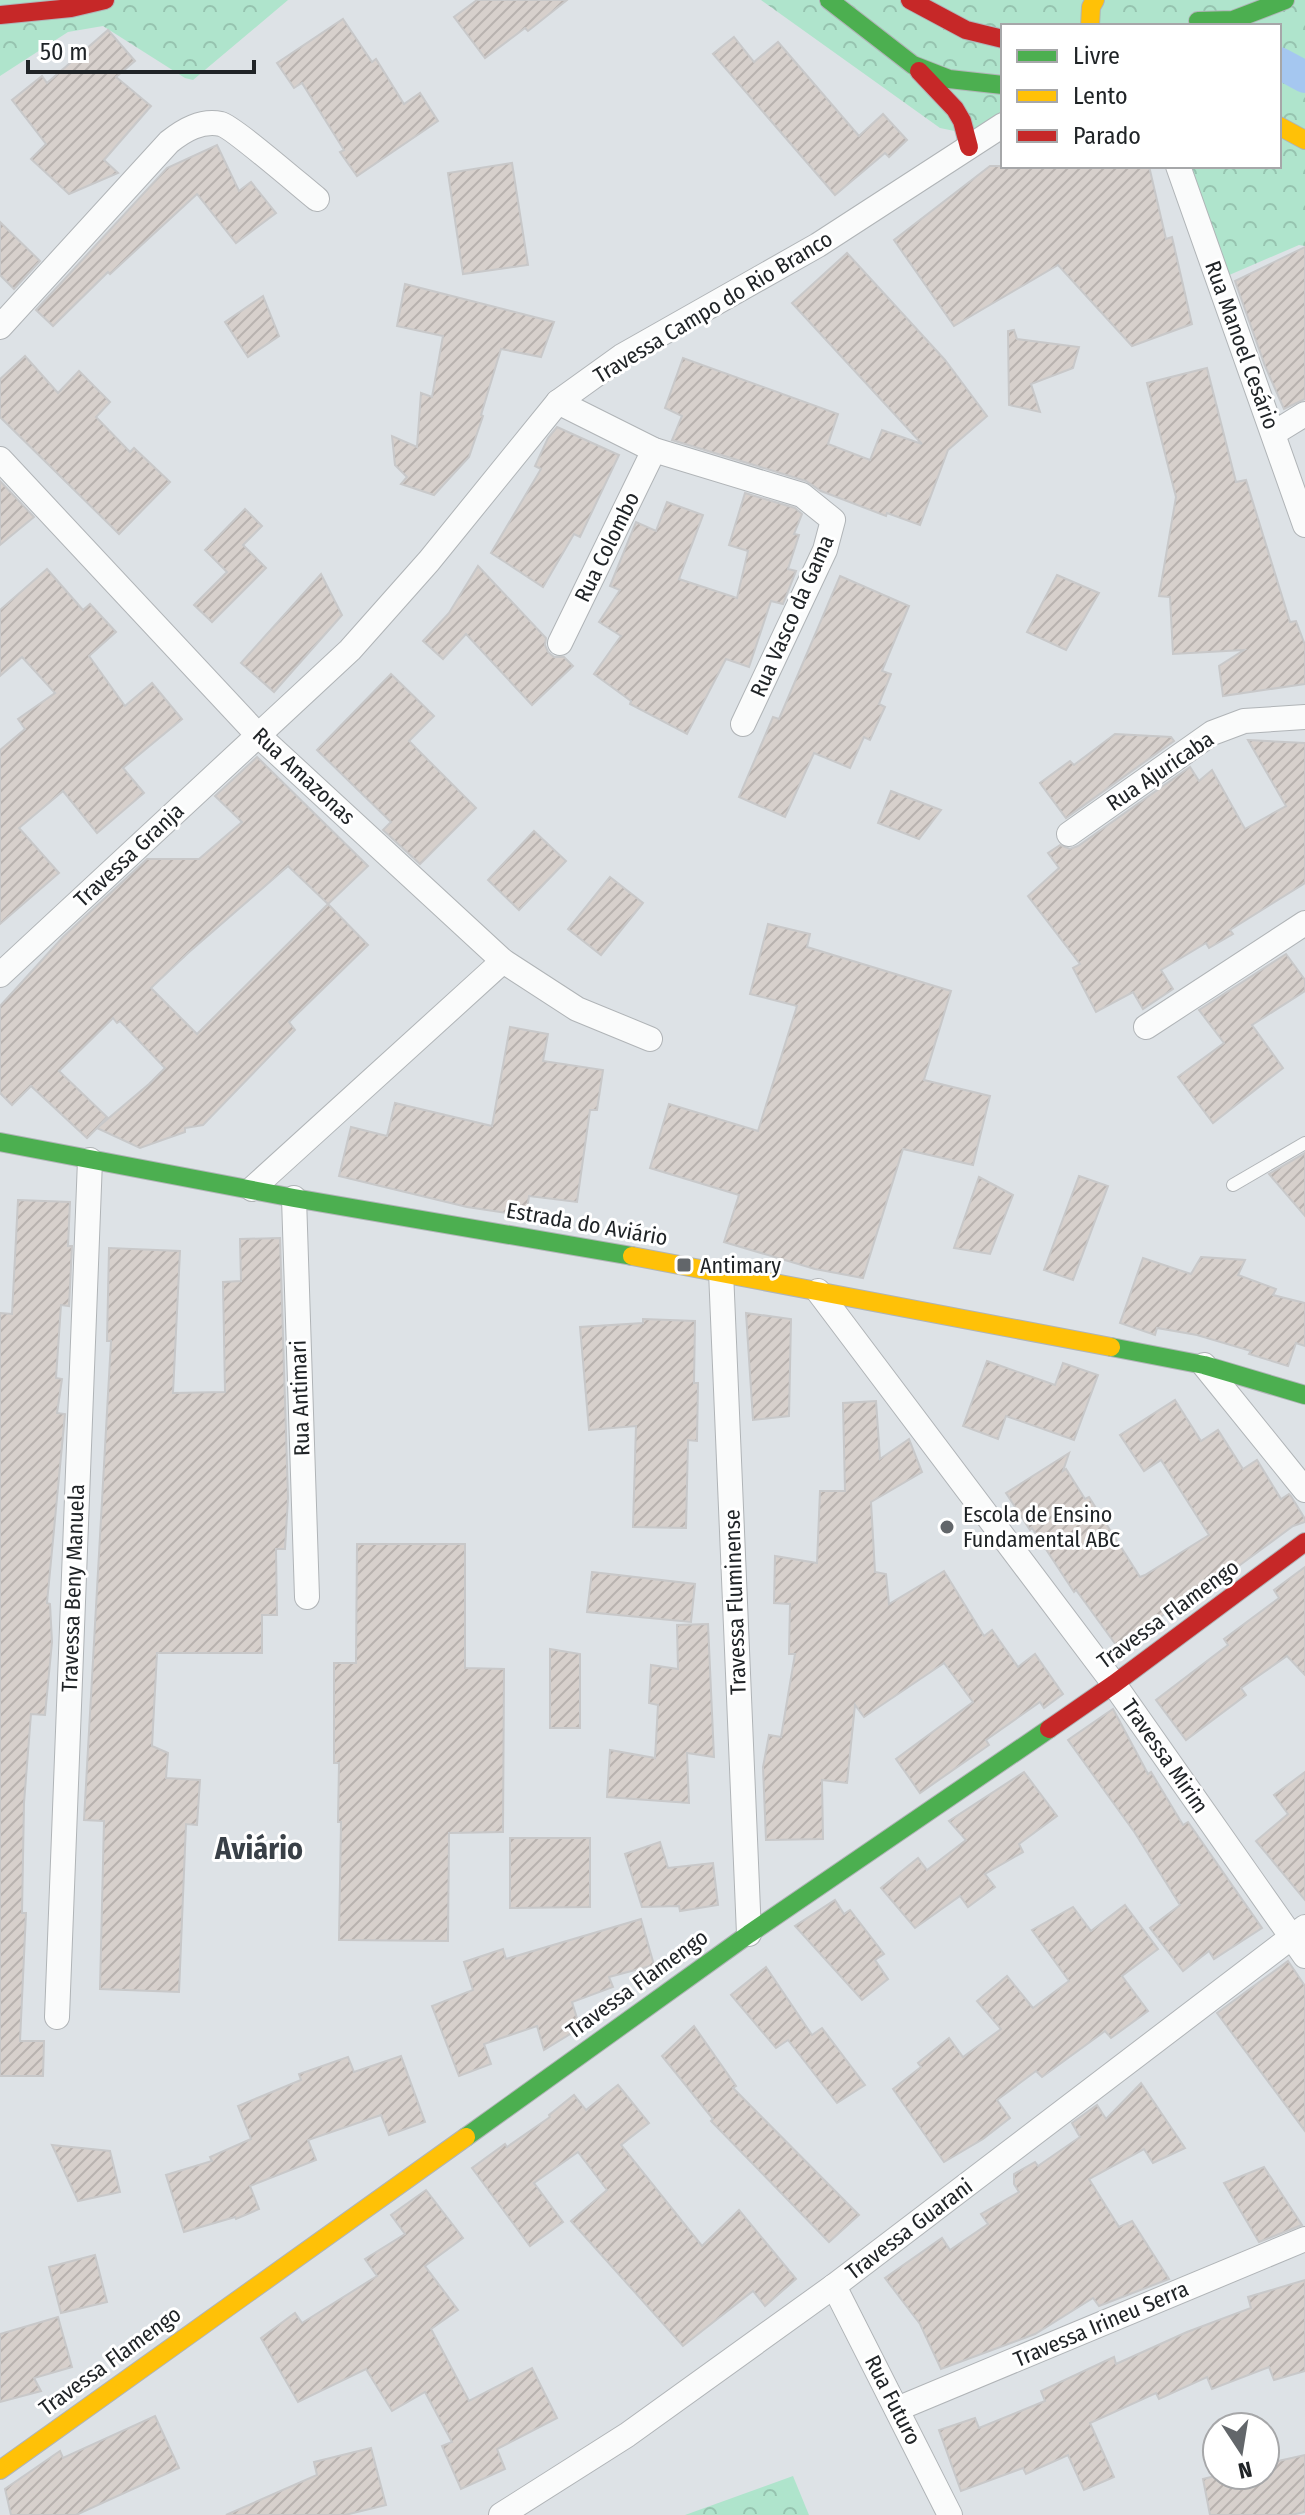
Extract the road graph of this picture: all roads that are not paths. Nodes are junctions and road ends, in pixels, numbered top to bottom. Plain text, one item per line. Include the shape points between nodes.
1 (105, 0) edge
2 (829, 0) edge
3 (910, 0) edge
4 (1095, 0) edge
5 (1192, 0) edge
6 (1285, 0) edge
7 (0, 15) edge
8 (1197, 23) edge
9 (1090, 24) edge
10 (1001, 39) edge
11 (913, 65) junction
12 (1001, 85) edge
13 (1001, 126) edge
14 (1281, 127) edge
15 (1305, 140) edge
16 (969, 147) junction
17 (1179, 168) edge
18 (317, 199) dead end
19 (0, 327) edge
20 (558, 402) junction
21 (1305, 414) edge
22 (1274, 433) junction
23 (654, 450) junction
24 (0, 459) edge
25 (1305, 525) edge
26 (560, 643) dead end
27 (1305, 717) edge
28 (743, 724) dead end
29 (258, 735) junction
30 (1069, 834) dead end
31 (1305, 923) edge
32 (503, 961) junction
33 (2, 971) edge
34 (1146, 1027) dead end
35 (650, 1039) dead end
36 (0, 1142) edge
37 (1305, 1143) edge
38 (90, 1160) junction
39 (1233, 1185) dead end
40 (252, 1189) junction
41 (294, 1198) junction
42 (721, 1271) junction
43 (818, 1291) junction
44 (1204, 1365) junction
45 (1305, 1395) edge
46 (1305, 1490) edge
47 (1305, 1542) edge
48 (307, 1597) dead end
49 (1114, 1684) junction
50 (749, 1934) junction
51 (1301, 1940) edge
52 (57, 2017) dead end
53 (1305, 2239) edge
54 (834, 2286) junction
55 (897, 2409) junction
56 (0, 2470) edge
57 (501, 2515) edge
58 (950, 2515) edge

1 - 7 street
2 - 11 street
3 - 10 street via 981,37
4 - 9 street
5 - 8 street
6 - 8 street via 1233,20
11 - 12 street via 949,79
11 - 16 street via 955,109
13 - 16 street, Travessa Campo do Rio Branco
14 - 15 street
16 - 20 street, Travessa Campo do Rio Branco via 818,245 622,356
17 - 22 street, Rua Manoel Cesário
18 - 19 street via 224,124 184,130
20 - 23 street, Rua Vasco da Gama
20 - 29 street, Travessa Campo do Rio Branco via 360,639
21 - 22 street
22 - 25 street, Rua Manoel Cesário
23 - 26 street, Rua Colombo
23 - 28 street, Rua Vasco da Gama via 802,495 833,520 825,550
24 - 29 street, Rua Amazonas
27 - 30 street, Rua Ajuricaba via 1244,721 1212,733
29 - 32 street, Rua Amazonas
29 - 33 street, Travessa Granja
31 - 34 street
32 - 35 street, Rua Amazonas via 577,1009
32 - 40 street
36 - 38 street, Estrada do Aviário
37 - 39 lane
38 - 40 street, Estrada do Aviário
38 - 52 street, Travessa Beny Manuela
40 - 41 street, Estrada do Aviário
41 - 42 street, Estrada do Aviário
41 - 48 street, Rua Antimari
42 - 43 street, Estrada do Aviário
42 - 50 street, Travessa Fluminense
43 - 44 street, Estrada do Aviário
43 - 49 street, Travessa Mirim
44 - 45 street, Estrada do Aviário
44 - 46 street
47 - 49 street, Travessa Flamengo
49 - 50 street, Travessa Flamengo
49 - 51 street, Travessa Mirim
50 - 56 street, Travessa Flamengo
51 - 54 street, Travessa Guarani
53 - 55 street, Travessa Irineu Serra
54 - 55 street, Rua Futuro
54 - 57 street, Travessa Guarani via 627,2435
55 - 58 street, Rua Futuro

